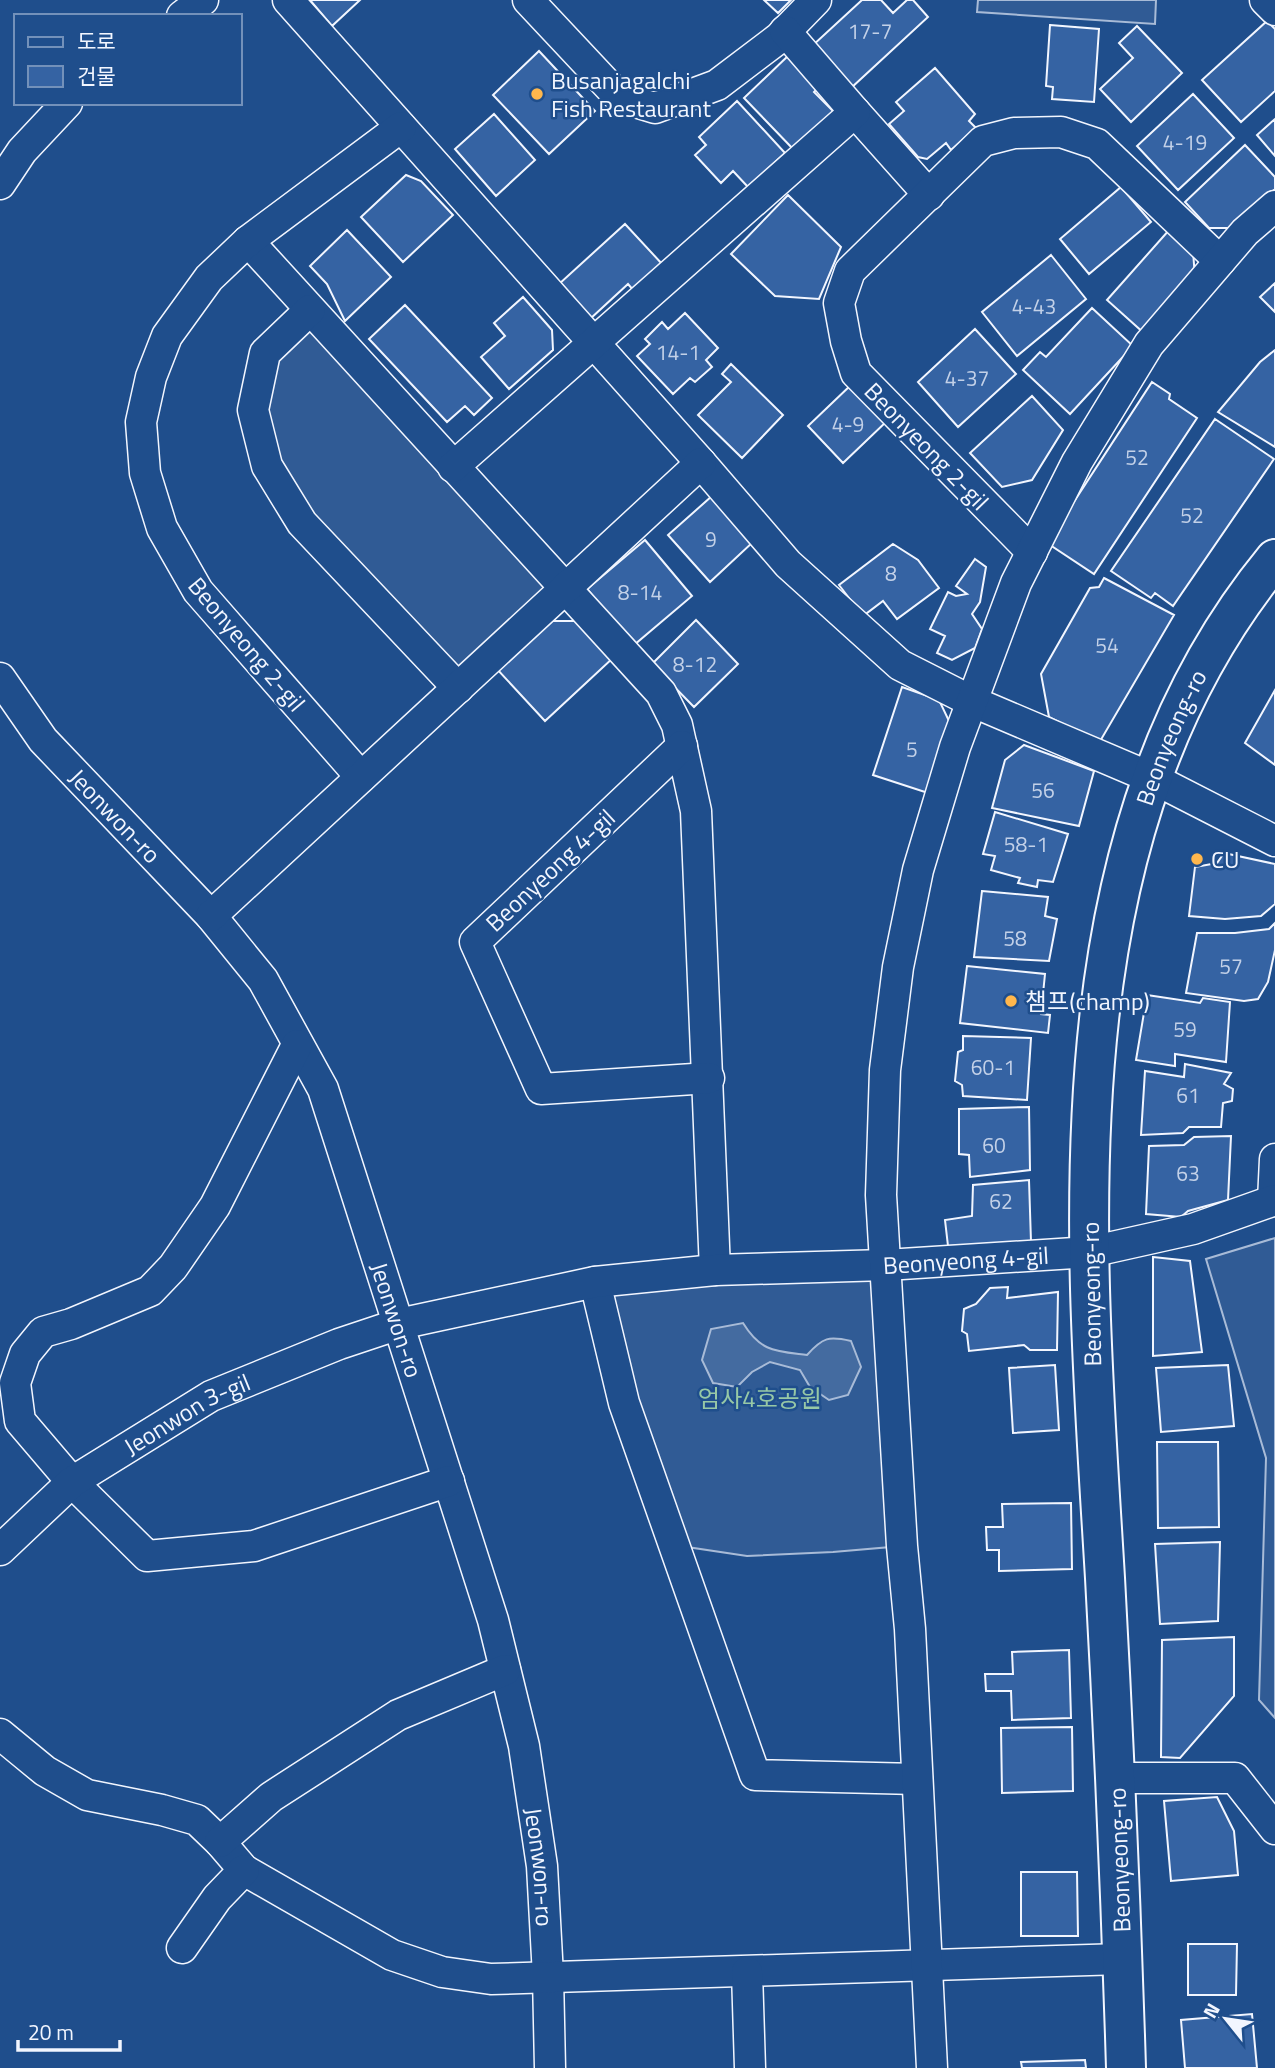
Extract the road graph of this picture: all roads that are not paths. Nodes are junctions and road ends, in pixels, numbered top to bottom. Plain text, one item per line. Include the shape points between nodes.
1 (203, 0) edge
2 (288, 0) edge
3 (528, 0) edge
4 (816, 0) edge
5 (1265, 0) edge
6 (1275, 10) edge
7 (185, 14) edge
8 (786, 31) junction
9 (65, 105) edge
10 (855, 112) junction
11 (401, 127) junction
12 (0, 184) edge
13 (929, 194) junction
14 (1275, 206) edge
15 (248, 241) junction
16 (1220, 261) junction
17 (310, 310) junction
18 (593, 342) junction
19 (702, 463) junction
20 (453, 467) junction
21 (1032, 552) junction
22 (1275, 559) edge
23 (565, 589) junction
24 (0, 678) edge
25 (458, 688) junction
26 (971, 701) junction
27 (682, 746) junction
28 (361, 777) junction
29 (1152, 778) junction
30 (1275, 841) edge
31 (211, 916) junction
32 (297, 1045) junction
33 (709, 1078) junction
34 (1275, 1159) edge
35 (1274, 1200) edge
36 (1090, 1252) junction
37 (886, 1265) junction
38 (715, 1270) junction
39 (596, 1282) junction
40 (399, 1324) junction
41 (449, 1481) junction
42 (72, 1482) junction
43 (0, 1550) edge
44 (505, 1670) junction
45 (0, 1734) edge
46 (1116, 1777) junction
47 (917, 1779) junction
48 (1275, 1829) edge
49 (220, 1842) junction
50 (244, 1870) junction
51 (182, 1948) dead end
52 (1122, 1959) junction
53 (926, 1964) junction
54 (747, 1972) junction
55 (548, 1976) junction
56 (550, 2068) edge
57 (750, 2068) edge
58 (932, 2068) edge
59 (1126, 2068) edge

1 - 7 street
2 - 11 street
3 - 8 street via 619,97 655,107 717,85
4 - 8 street
5 - 6 street
8 - 10 street
9 - 12 street via 22,151
10 - 13 street
10 - 18 street
11 - 15 street, Beonyeong 2-gil
11 - 18 street
13 - 16 street, Beonyeong 2-gil via 983,141 1014,133 1061,132 1097,144
13 - 21 street, Beonyeong 2-gil via 850,271 839,303 846,341 856,373
14 - 16 street
15 - 17 street
15 - 28 street, Beonyeong 2-gil via 209,278 167,336 150,377 141,422 145,473 162,528 198,591
16 - 21 street via 1149,344 1077,462
17 - 20 street
17 - 25 street via 265,353 253,410 267,466 302,523
18 - 19 street
18 - 20 street
19 - 23 street
19 - 26 street via 788,564 850,621 900,665
20 - 23 street
21 - 26 street
22 - 29 street, Beonyeong-ro via 1244,597 1186,699
23 - 25 street
23 - 27 street via 661,693
24 - 31 street, Jeonwon-ro via 43,740
25 - 28 street
26 - 29 street
26 - 37 street via 918,870 898,967 885,1070 881,1195
27 - 33 street via 696,811
27 - 33 street, Beonyeong 4-gil via 475,942 541,1088
28 - 31 street
29 - 30 street
29 - 36 street, Beonyeong-ro via 1131,838 1107,959 1089,1133
31 - 32 street, Jeonwon-ro via 263,980
32 - 40 street, Jeonwon-ro via 323,1090
32 - 42 street via 215,1206 173,1267 150,1291 43,1332 25,1354 15,1382 20,1420
33 - 38 street
34 - 35 street
35 - 36 street, Beonyeong 4-gil via 1193,1229
36 - 37 street, Beonyeong 4-gil
36 - 46 street, Beonyeong-ro via 1090,1327
37 - 38 street, Beonyeong 4-gil
37 - 47 street
38 - 39 street, Beonyeong 4-gil
39 - 40 street, Beonyeong 4-gil
39 - 47 street via 624,1403 755,1775
40 - 41 street, Jeonwon-ro
40 - 42 street, Jeonwon 3-gil via 211,1396
41 - 42 street via 254,1546 147,1556
41 - 44 street, Jeonwon-ro
42 - 43 street, Jeonwon 3-gil
44 - 49 street via 398,1715 271,1797
44 - 55 street, Jeonwon-ro via 524,1745 542,1866
45 - 49 street via 45,1772 87,1796 197,1820
46 - 48 street via 1235,1778
46 - 52 street, Beonyeong-ro
47 - 53 street
49 - 50 street
50 - 51 street via 217,1898
50 - 55 street via 392,1955 442,1972 491,1979
52 - 53 street
52 - 59 street, Beonyeong-ro
53 - 54 street
53 - 58 street
54 - 55 street
54 - 57 street
55 - 56 street, Jeonwon-ro

